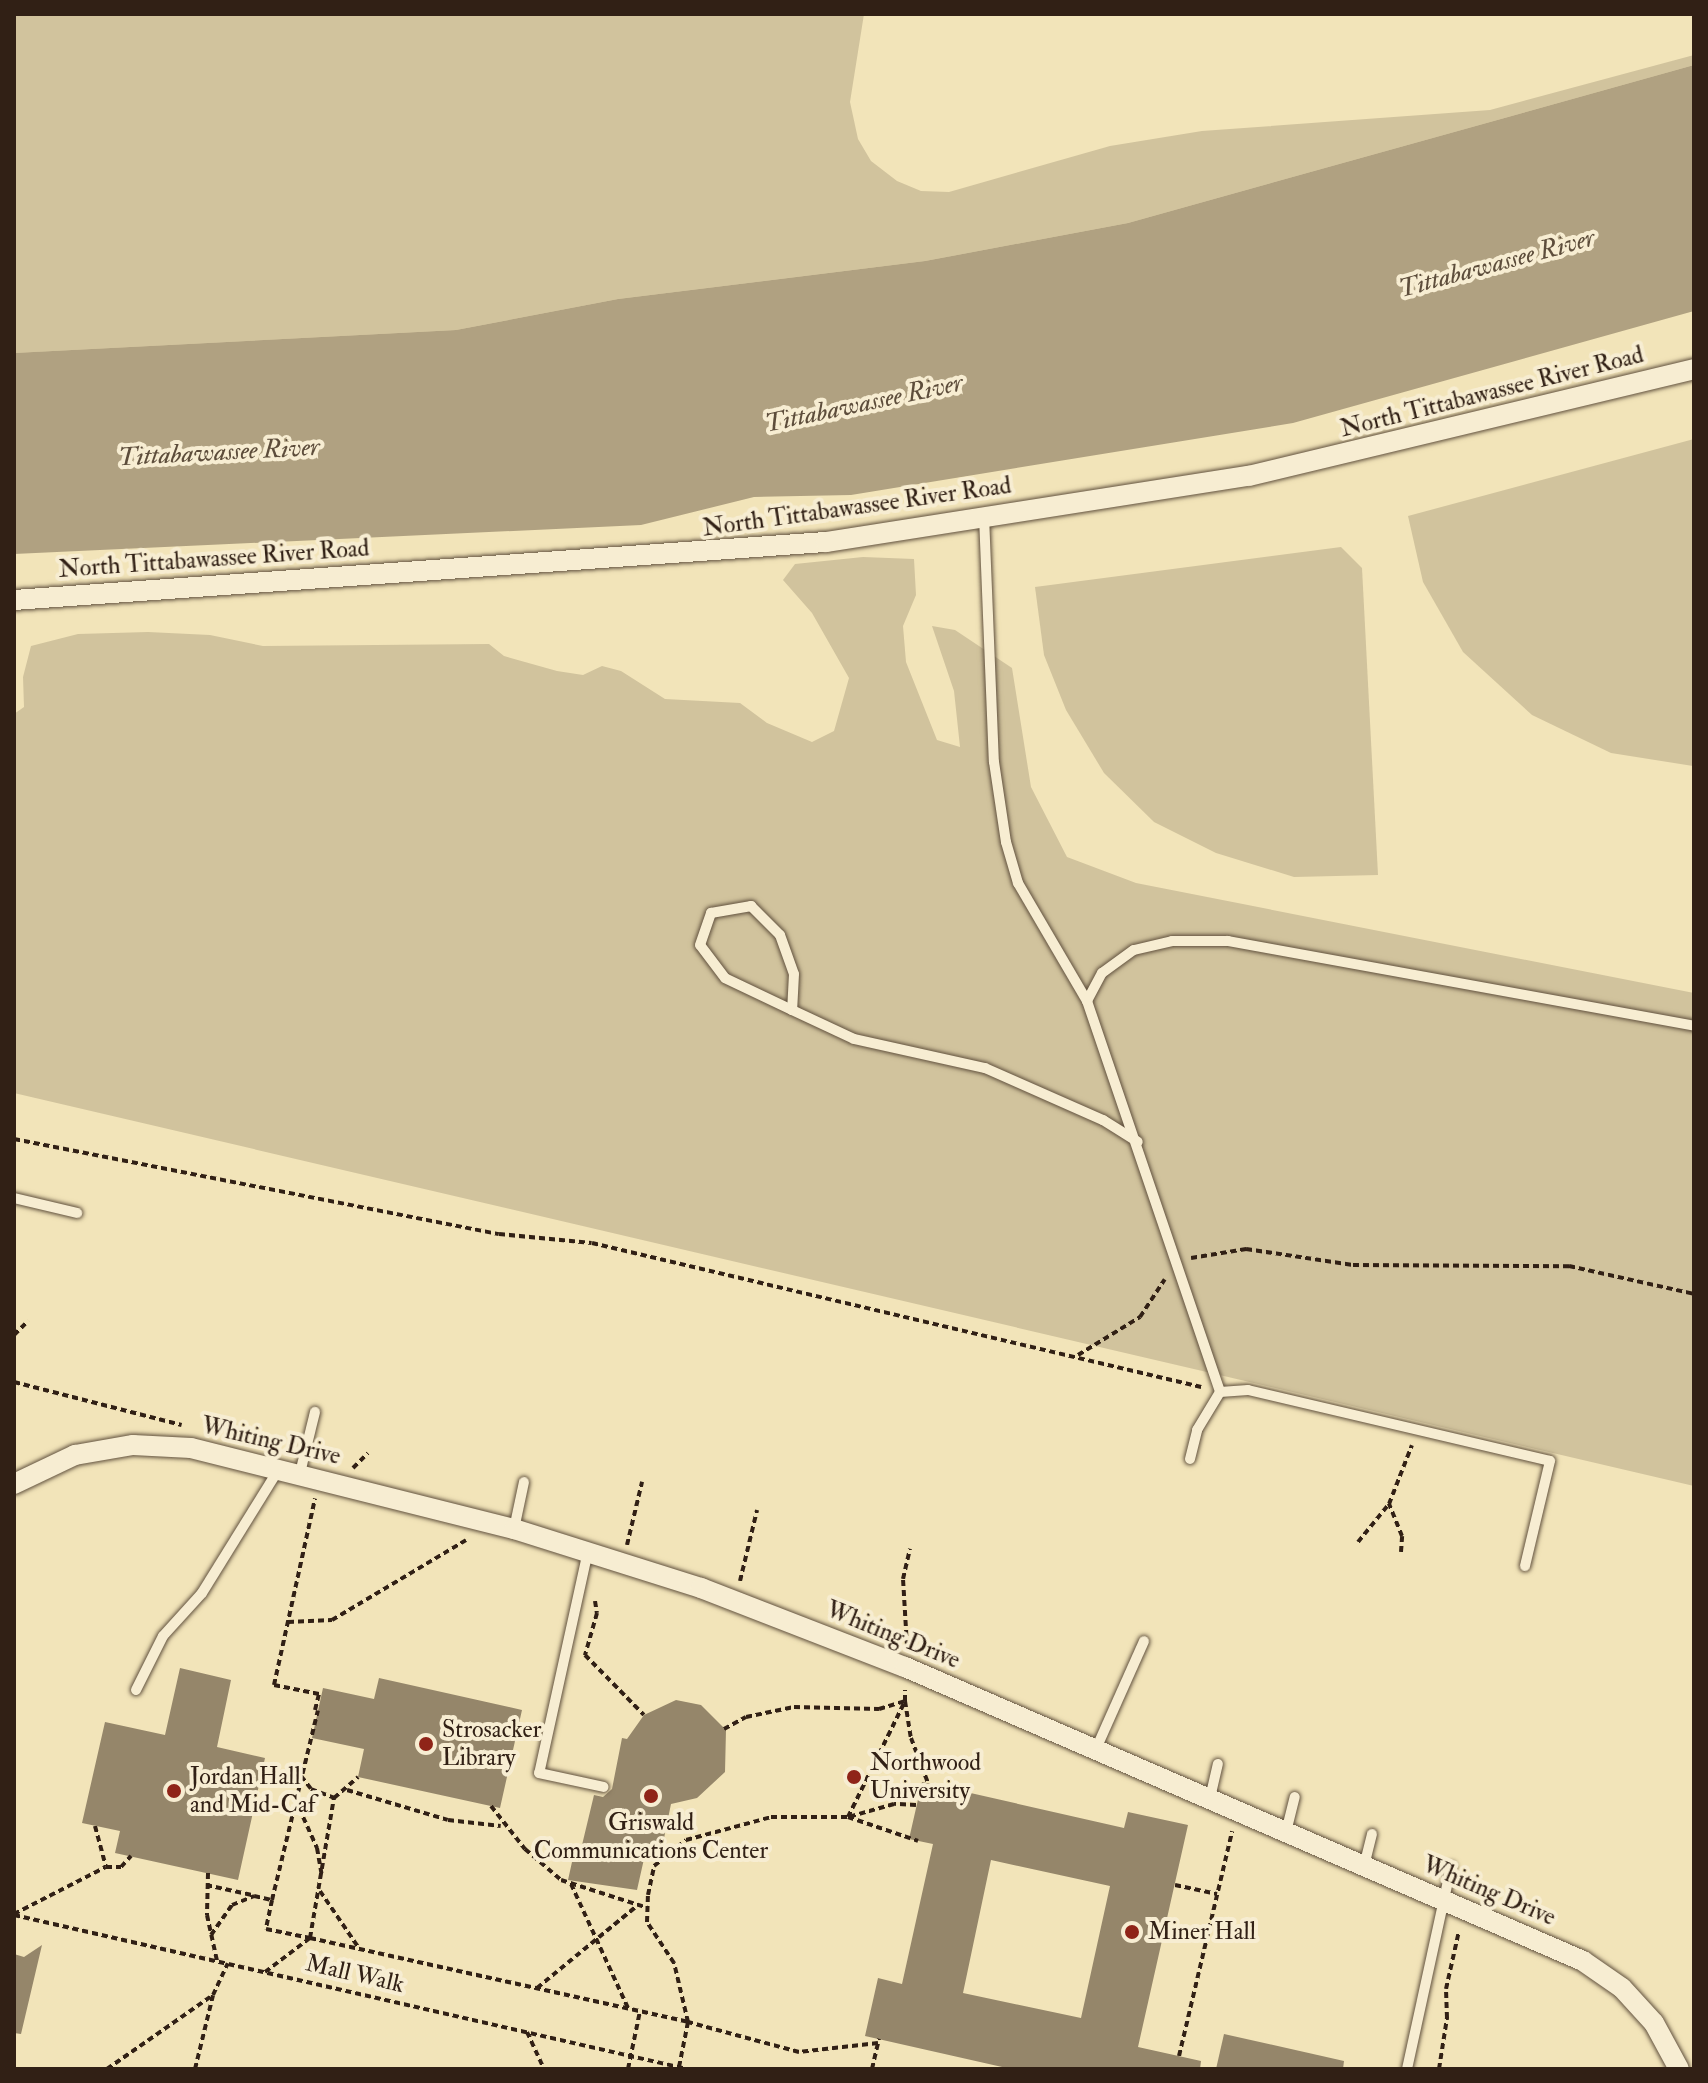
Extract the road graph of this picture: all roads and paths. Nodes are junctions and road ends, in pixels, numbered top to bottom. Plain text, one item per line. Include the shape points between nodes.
1 (1694, 369) edge
2 (984, 516) junction
3 (14, 600) edge
4 (1087, 1001) junction
5 (792, 1010) junction
6 (1694, 1026) edge
7 (14, 1139) edge
8 (1138, 1142) junction
9 (14, 1198) edge
10 (77, 1213) dead end
11 (1178, 1260) junction
12 (1694, 1294) edge
13 (28, 1321) dead end
14 (14, 1335) edge
15 (1078, 1355) junction
16 (14, 1382) edge
17 (1220, 1392) junction
18 (315, 1412) dead end
19 (190, 1427) dead end
20 (1416, 1430) junction
21 (368, 1453) dead end
22 (1190, 1459) dead end
23 (290, 1470) junction
24 (334, 1482) junction
25 (524, 1482) dead end
26 (642, 1482) dead end
27 (14, 1484) edge
28 (1389, 1504) junction
29 (757, 1510) dead end
30 (514, 1529) junction
31 (473, 1537) dead end
32 (1358, 1542) dead end
33 (910, 1549) dead end
34 (588, 1551) junction
35 (1401, 1552) dead end
36 (613, 1560) junction
37 (1525, 1566) dead end
38 (594, 1594) dead end
39 (736, 1602) junction
40 (288, 1622) junction
41 (1144, 1641) dead end
42 (905, 1667) junction
43 (136, 1690) dead end
44 (905, 1701) junction
45 (644, 1715) dead end
46 (724, 1729) dead end
47 (1096, 1749) junction
48 (1218, 1764) dead end
49 (300, 1775) junction
50 (358, 1777) dead end
51 (928, 1783) dead end
52 (604, 1787) dead end
53 (347, 1790) junction
54 (1295, 1797) dead end
55 (334, 1798) junction
56 (1210, 1798) junction
57 (295, 1799) junction
58 (916, 1805) dead end
59 (491, 1806) dead end
60 (848, 1817) junction
61 (95, 1826) dead end
62 (503, 1826) junction
63 (1233, 1828) dead end
64 (1286, 1832) junction
65 (1372, 1834) dead end
66 (918, 1841) dead end
67 (131, 1856) dead end
68 (1364, 1866) junction
69 (106, 1867) junction
70 (1451, 1867) dead end
71 (208, 1873) dead end
72 (322, 1880) junction
73 (571, 1884) junction
74 (206, 1885) junction
75 (1175, 1885) dead end
76 (320, 1891) junction
77 (1217, 1894) junction
78 (254, 1896) junction
79 (272, 1900) junction
80 (1445, 1901) junction
81 (637, 1906) junction
82 (648, 1908) junction
83 (14, 1915) edge
84 (1460, 1925) dead end
85 (211, 1935) junction
86 (310, 1938) junction
87 (596, 1939) junction
88 (360, 1949) junction
89 (217, 1961) junction
90 (228, 1963) junction
91 (265, 1972) junction
92 (536, 1988) junction
93 (213, 1995) junction
94 (628, 2008) junction
95 (640, 2011) junction
96 (688, 2022) junction
97 (527, 2032) junction
98 (630, 2056) junction
99 (1179, 2056) dead end
100 (680, 2068) edge
101 (107, 2069) edge
102 (195, 2069) edge
103 (544, 2069) edge
104 (628, 2069) edge
105 (687, 2069) edge
106 (872, 2069) edge
107 (1407, 2069) edge
108 (1439, 2069) edge
109 (1679, 2069) edge

1 - 2 street, North Tittabawassee River Road via 1249,476
2 - 3 street, North Tittabawassee River Road via 826,542 689,555
2 - 4 lane via 994,762 1006,842 1018,883
4 - 6 lane via 1102,973 1134,950 1172,941 1228,941
4 - 8 lane
5 - 5 lane via 794,974 780,935 751,906 711,913 700,945 725,978
5 - 8 lane via 854,1039 985,1068 1103,1120
7 - 15 path via 499,1234 592,1243
8 - 11 lane
9 - 10 lane
11 - 12 path via 1246,1249 1353,1265 1569,1266
11 - 15 path via 1140,1317
11 - 17 lane
13 - 14 path
15 - 17 path
16 - 19 path
17 - 20 lane via 1248,1390
17 - 22 lane via 1197,1430
18 - 23 lane
20 - 28 path
20 - 37 lane via 1550,1461
21 - 24 path
23 - 24 street, Whiting Drive
23 - 27 street, Whiting Drive via 191,1448 133,1445 75,1455
23 - 43 lane via 202,1593 163,1636
24 - 30 street, Whiting Drive
24 - 40 path via 316,1497
25 - 30 lane
26 - 36 path via 626,1547
28 - 32 path
28 - 35 path via 1402,1536
29 - 39 path
30 - 34 street, Whiting Drive
31 - 40 path via 332,1620
33 - 42 path via 903,1579 909,1623
34 - 36 street, Whiting Drive
34 - 52 lane via 539,1773
36 - 39 street, Whiting Drive
38 - 45 path via 597,1613 585,1655
39 - 42 street, Whiting Drive
40 - 49 path via 274,1685 319,1694
41 - 47 lane
42 - 44 path
42 - 47 street, Whiting Drive
44 - 46 path via 879,1709 794,1707 746,1717
44 - 51 path via 911,1738
44 - 60 path
47 - 56 street, Whiting Drive
48 - 56 lane
49 - 55 path via 311,1789
49 - 57 path
50 - 53 path
53 - 55 path
53 - 62 path via 434,1817
54 - 64 lane
55 - 72 path
56 - 64 street, Whiting Drive
57 - 72 path via 317,1848
57 - 79 path
58 - 60 path via 894,1804
59 - 62 path
60 - 66 path
60 - 82 path via 771,1817 686,1840 654,1866
61 - 69 path
62 - 73 path
63 - 77 path
64 - 68 street, Whiting Drive
65 - 68 lane
67 - 69 path via 121,1867
68 - 80 street, Whiting Drive
69 - 83 path
70 - 80 lane
71 - 74 path
72 - 76 path
73 - 81 path
73 - 87 path
74 - 78 path
74 - 85 path
75 - 77 path
76 - 86 path
76 - 88 path
77 - 99 path
78 - 79 path
78 - 85 path via 232,1905
79 - 86 path via 266,1929
80 - 107 lane
80 - 109 street, Whiting Drive via 1583,1961 1622,1988 1654,2023
81 - 82 path
81 - 87 path
82 - 96 path via 647,1922 657,1944 674,1963
83 - 89 path, Mall Walk
84 - 108 path via 1446,1989
85 - 89 path
86 - 88 path
86 - 91 path
87 - 92 path
87 - 94 path
88 - 92 path
89 - 90 path, Mall Walk
90 - 91 path, Mall Walk
90 - 93 path
91 - 97 path, Mall Walk
92 - 94 path
93 - 101 path
93 - 102 path
94 - 95 path
95 - 96 path
95 - 98 path
96 - 100 path
96 - 106 path via 799,2052 878,2041
97 - 98 path, Mall Walk
97 - 103 path
98 - 100 path, Mall Walk
98 - 104 path
100 - 105 path, Mall Walk

